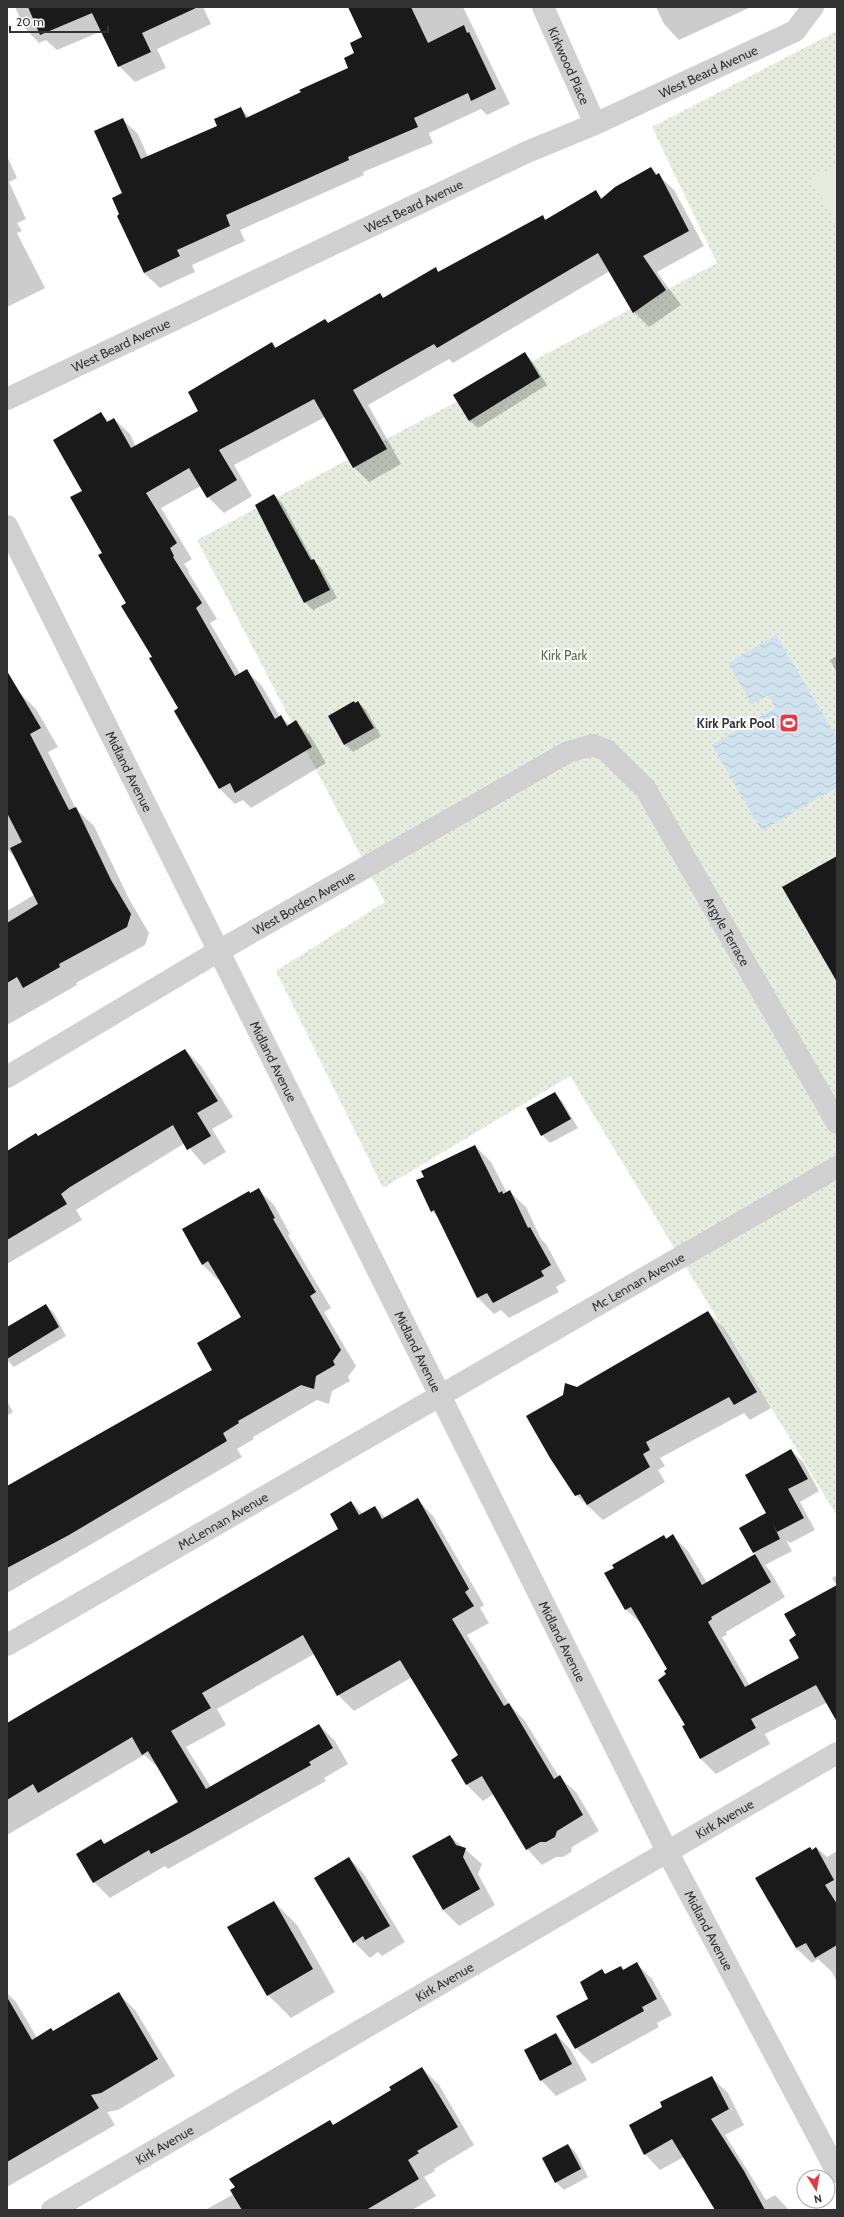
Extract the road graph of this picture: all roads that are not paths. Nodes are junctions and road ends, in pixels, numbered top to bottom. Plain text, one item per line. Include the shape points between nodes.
1 (543, 7) edge
2 (813, 7) edge
3 (595, 124) junction
4 (7, 399) edge
5 (7, 526) edge
6 (606, 750) joint
7 (218, 952) junction
8 (7, 1077) edge
9 (837, 1123) edge
10 (837, 1167) edge
11 (438, 1395) junction
12 (7, 1645) edge
13 (837, 1754) edge
14 (667, 1851) junction
15 (837, 2172) edge
16 (52, 2210) edge

1 - 3 street, Kirkwood Place
2 - 3 street, West Beard Avenue via 795,31
3 - 4 street, West Beard Avenue via 527,152
5 - 7 street, Midland Avenue
6 - 7 street, West Borden Avenue via 593,745 568,752
6 - 9 street, Argyle Terrace via 645,788
7 - 8 street, West Borden Avenue
7 - 11 street, Midland Avenue
10 - 11 street, Mc Lennan Avenue
11 - 12 street, McLennan Avenue
11 - 14 street, Midland Avenue
13 - 14 street, Kirk Avenue
14 - 15 street, Midland Avenue
14 - 16 street, Kirk Avenue

